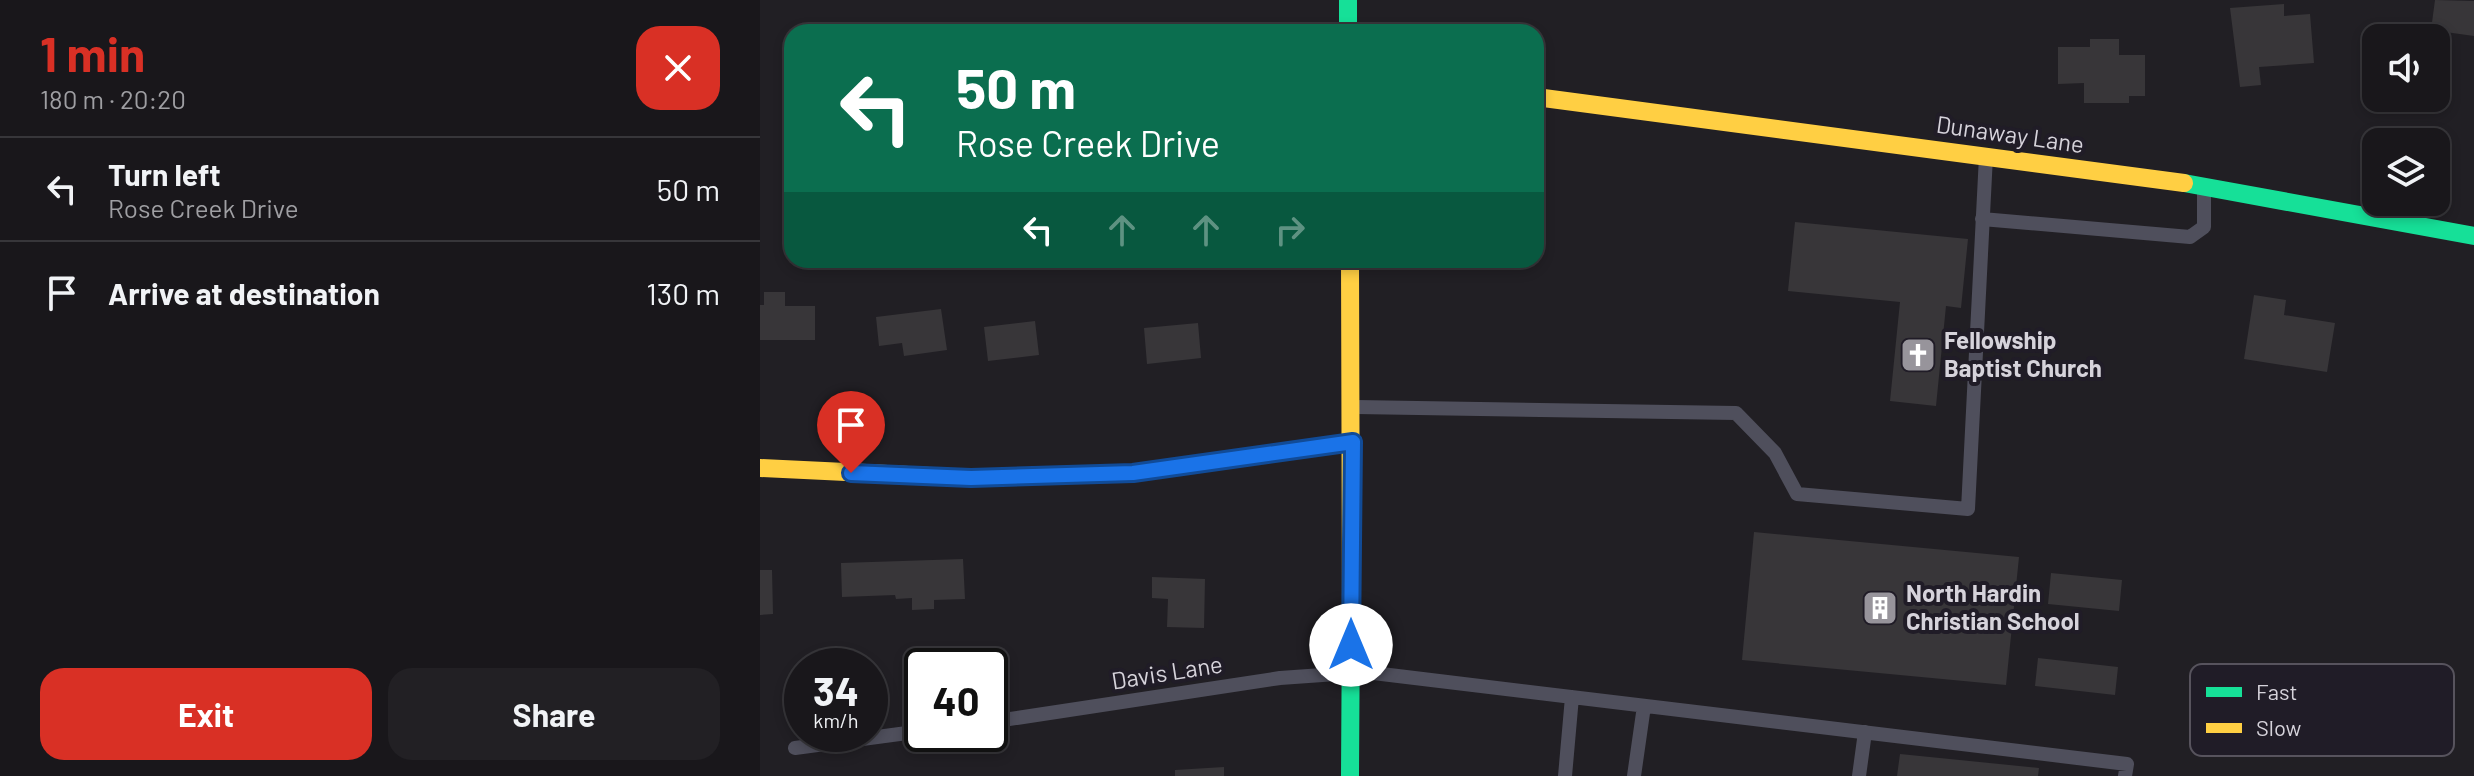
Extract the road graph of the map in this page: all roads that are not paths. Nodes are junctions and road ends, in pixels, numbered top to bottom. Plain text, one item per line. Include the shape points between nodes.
1 (1348, 0) edge
2 (1348, 24) edge
3 (1544, 98) edge
4 (1986, 155) junction
5 (2204, 188) junction
6 (1982, 219) junction
7 (2474, 236) edge
8 (1350, 268) edge
9 (1351, 407) junction
10 (1353, 442) junction
11 (760, 468) edge
12 (1351, 674) junction
13 (1572, 697) junction
14 (1644, 706) junction
15 (1008, 719) edge
16 (1865, 732) junction
17 (1350, 776) edge
18 (1565, 776) edge
19 (1634, 776) edge
20 (1859, 776) edge
21 (2125, 776) edge

1 - 2 street
3 - 4 street, Dunaway Lane
4 - 5 street, Dunaway Lane
4 - 6 lane
5 - 6 lane via 2204,227 2190,237
5 - 7 street, Dunaway Lane via 2357,211
6 - 9 lane via 1968,509 1797,494 1775,453 1736,413
8 - 9 street
9 - 10 street
10 - 11 street via 1133,473 971,478
10 - 12 street
12 - 13 lane, Davis Lane
12 - 15 lane, Davis Lane via 1280,678
12 - 17 street
13 - 14 lane, Davis Lane
13 - 18 lane
14 - 16 lane, Davis Lane
14 - 19 lane
16 - 20 lane
16 - 21 lane, Davis Lane via 2127,764

